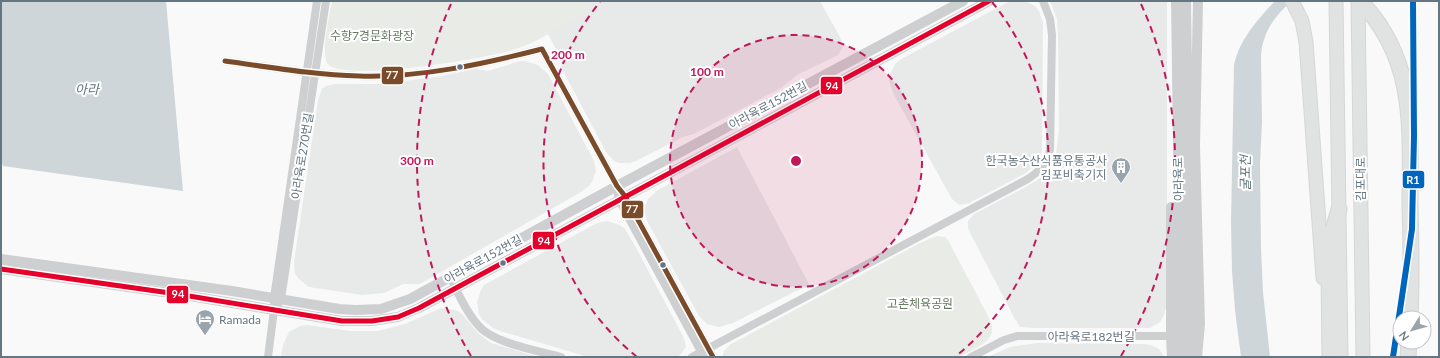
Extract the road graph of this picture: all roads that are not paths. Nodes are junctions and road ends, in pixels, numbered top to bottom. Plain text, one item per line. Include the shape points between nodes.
1 (317, 1) edge
2 (326, 1) edge
3 (963, 1) edge
4 (990, 1) edge
5 (1043, 1) edge
6 (1170, 1) edge
7 (1176, 1) edge
8 (1186, 1) edge
9 (1198, 1) edge
10 (1292, 1) edge
11 (1336, 1) edge
12 (1359, 1) edge
13 (1181, 46) junction
14 (225, 61) dead end
15 (311, 73) junction
16 (617, 186) junction
17 (622, 198) junction
18 (1338, 209) junction
19 (1, 259) edge
20 (1, 270) edge
21 (450, 278) junction
22 (456, 288) junction
23 (277, 299) junction
24 (274, 310) junction
25 (1410, 310) edge
26 (1171, 336) junction
27 (704, 352) edge
28 (268, 357) edge
29 (561, 357) edge
30 (692, 357) edge
31 (713, 357) edge
32 (971, 357) edge
33 (1172, 357) edge
34 (1181, 357) edge
35 (1191, 357) edge
36 (1197, 357) edge
37 (1330, 357) edge
38 (1341, 357) edge
39 (1363, 357) edge

1 - 15 street, 아라육로270번길
2 - 15 street, 아라육로270번길
3 - 16 street, 아라육로152번길
4 - 17 street, 아라육로152번길
5 - 27 street via 1050,19 1052,35 1050,150 1042,168 1026,180
6 - 26 street
7 - 13 street, 아라육로
8 - 13 street, 아라육로
9 - 36 street via 1195,146 1200,324
10 - 37 main road via 1305,32
11 - 18 main road, 김포대로
12 - 25 highway via 1392,46 1406,91 1410,138
12 - 39 main road, 김포대로
13 - 34 street, 아라육로
13 - 35 street, 아라육로
14 - 15 street
15 - 16 street via 404,75 477,64 542,49
15 - 23 street, 아라육로270번길
16 - 17 street
16 - 21 street, 아라육로152번길
17 - 22 street, 아라육로152번길
17 - 27 street
18 - 37 highway via 1331,238
18 - 38 main road, 김포대로
19 - 23 street, 아라육로152번길
20 - 24 street, 아라육로152번길
21 - 22 street
21 - 23 street, 아라육로152번길 via 410,299 380,309 339,309
22 - 24 street, 아라육로152번길 via 408,313 385,320 342,321
22 - 29 street via 472,317 484,332 507,342
23 - 24 street, 아라육로270번길
24 - 28 street, 아라육로270번길
26 - 32 street, 아라육로182번길 via 1011,337
26 - 33 street
27 - 30 street
27 - 31 street

